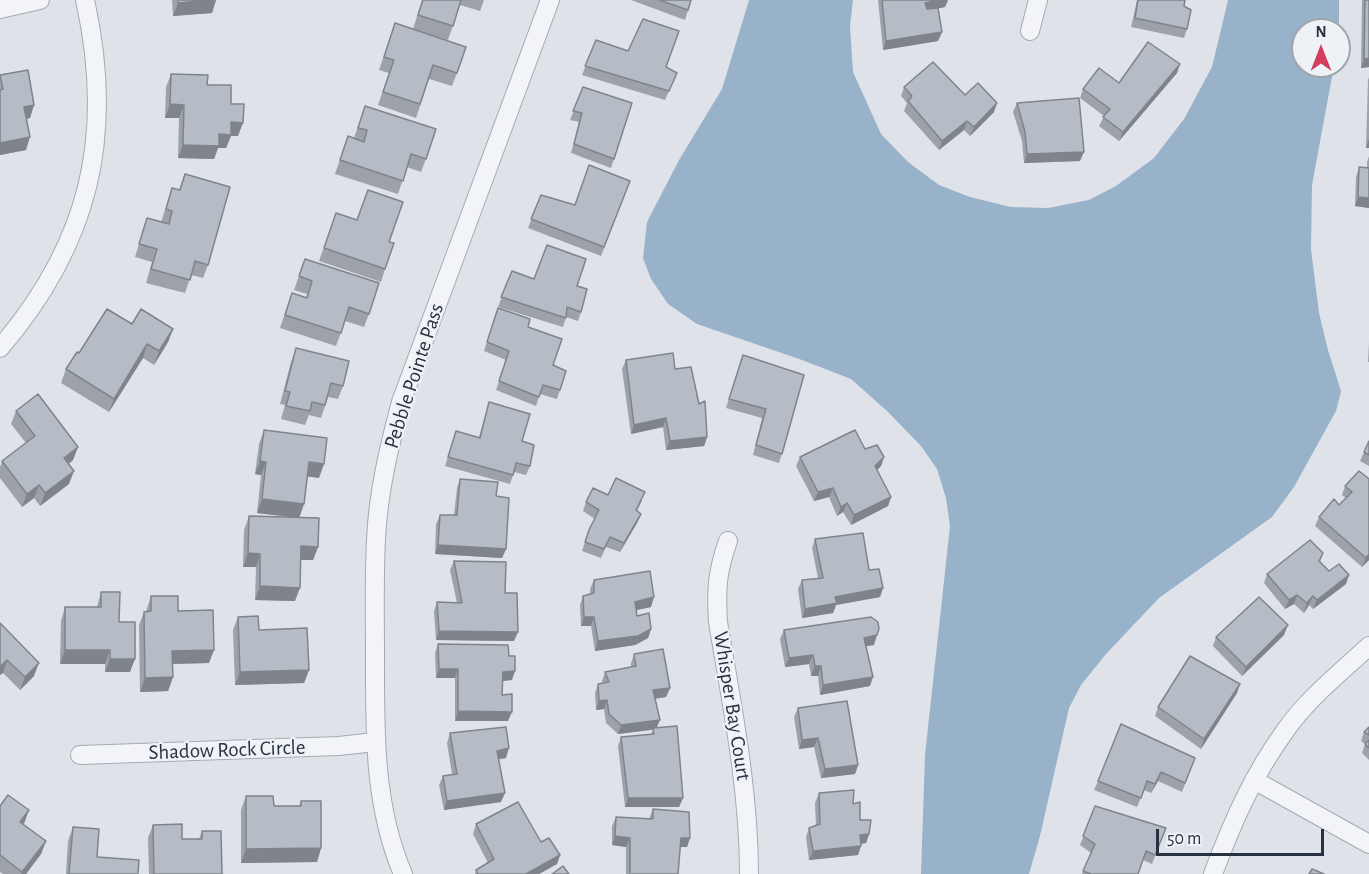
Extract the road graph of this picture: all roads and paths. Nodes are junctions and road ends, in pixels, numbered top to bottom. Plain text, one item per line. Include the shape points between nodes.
1 (40, 0) edge
2 (85, 0) edge
3 (550, 0) edge
4 (1038, 0) edge
5 (0, 9) edge
6 (1030, 31) dead end
7 (0, 348) edge
8 (728, 541) dead end
9 (1369, 646) edge
10 (375, 742) junction
11 (80, 755) dead end
12 (1254, 780) junction
13 (1369, 844) edge
14 (403, 874) edge
15 (749, 874) edge
16 (1213, 874) edge

1 - 5 street
2 - 7 street via 98,90 98,126 88,186 69,244 52,277
3 - 10 street, Pebble Pointe Pass via 393,433 380,494 376,540
4 - 6 street
8 - 15 street, Whisper Bay Court via 719,568 716,598 748,810
9 - 12 street via 1301,711
10 - 11 street, Shadow Rock Circle
10 - 14 street, Pebble Pointe Pass via 382,801
12 - 13 street
12 - 16 street

